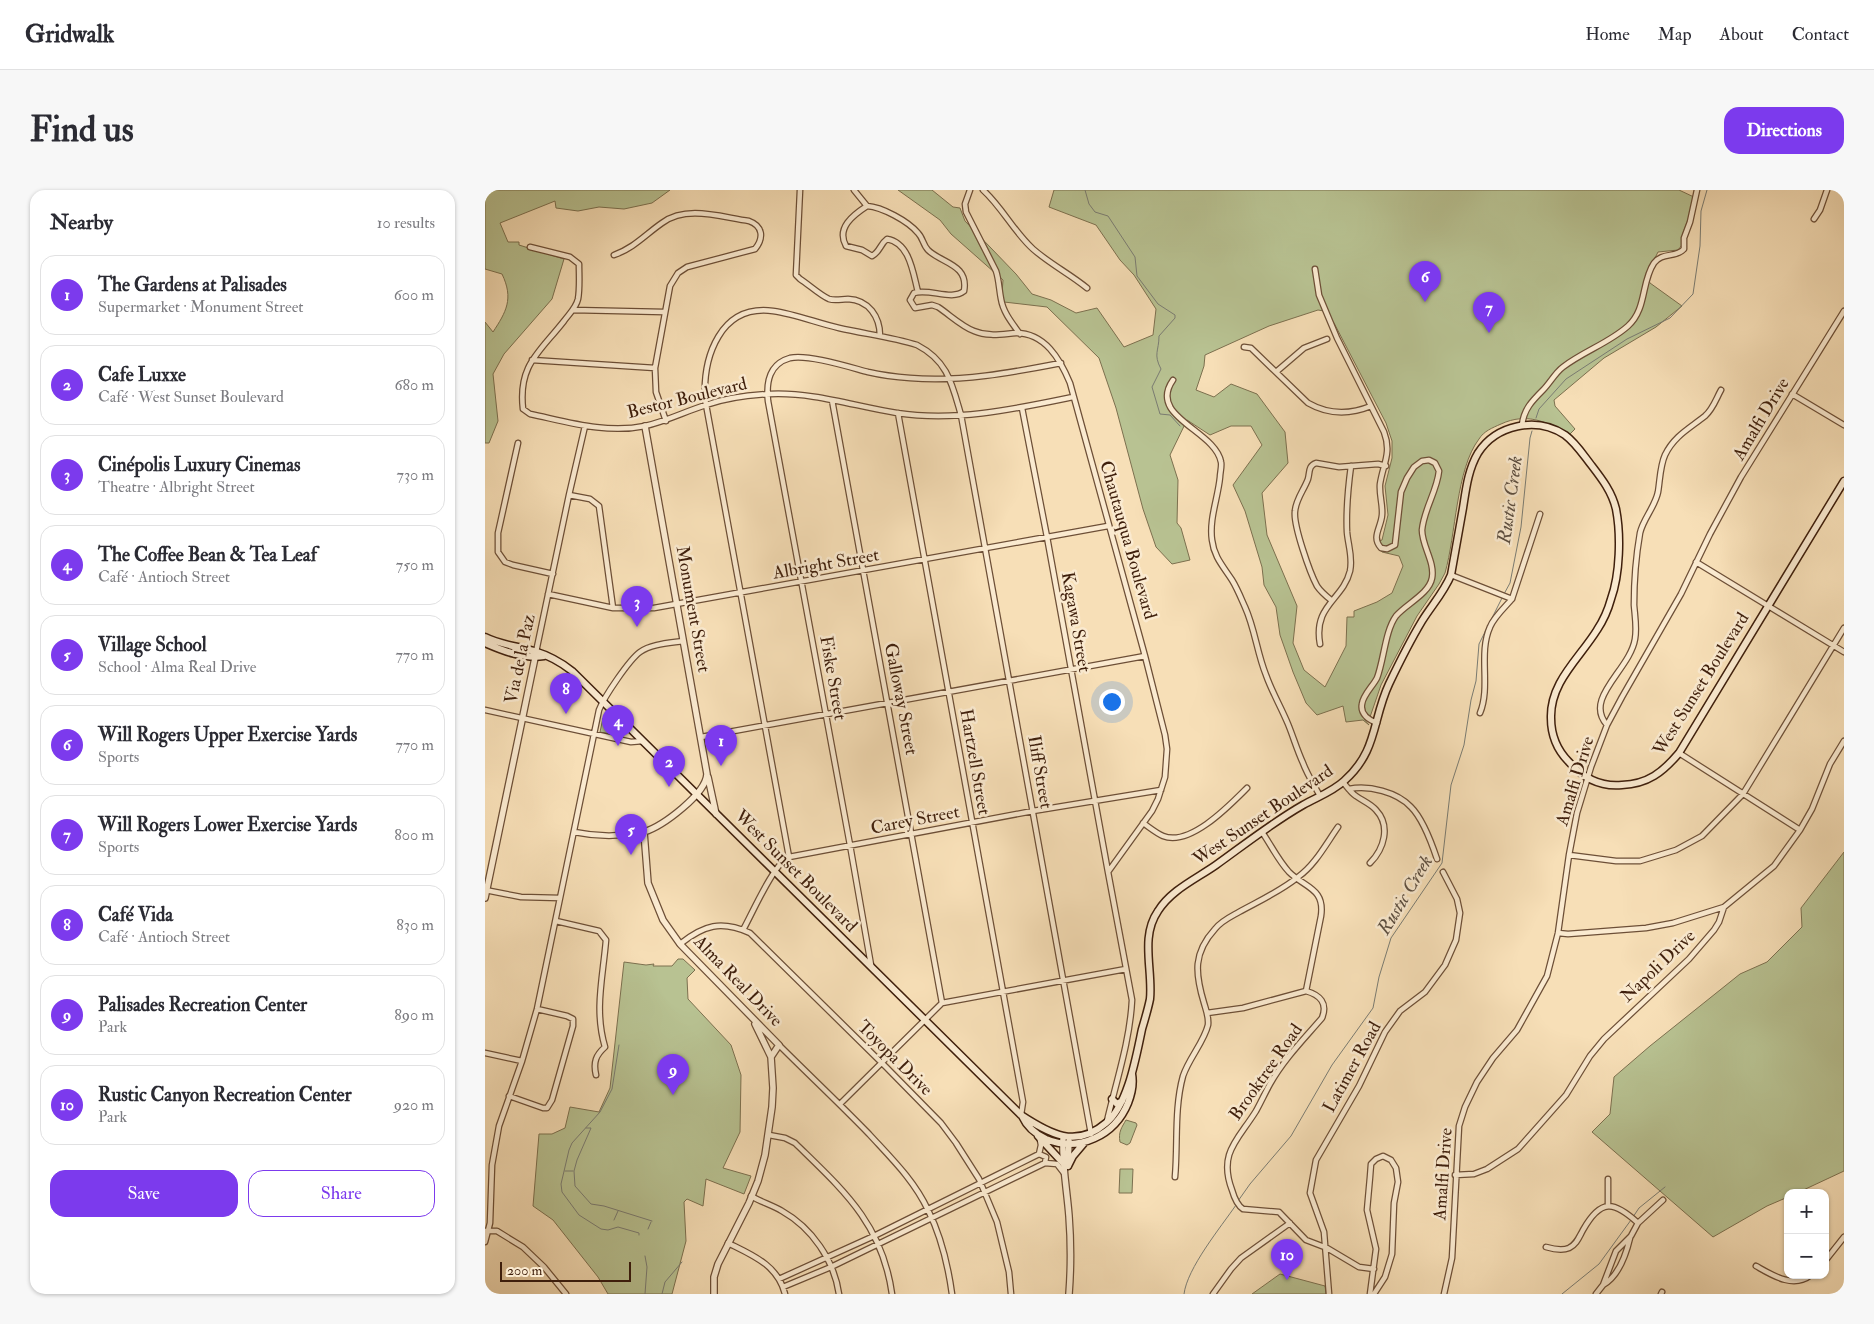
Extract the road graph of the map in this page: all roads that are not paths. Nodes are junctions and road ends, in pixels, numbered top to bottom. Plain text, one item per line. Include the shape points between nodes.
1 (800, 190) edge
2 (854, 190) edge
3 (970, 190) edge
4 (983, 190) edge
5 (1697, 190) edge
6 (1827, 190) edge
7 (867, 206) junction
8 (1814, 219) dead end
9 (530, 247) dead end
10 (614, 254) dead end
11 (1315, 269) dead end
12 (1087, 288) dead end
13 (917, 292) junction
14 (573, 310) junction
15 (1844, 311) edge
16 (664, 312) junction
17 (1020, 334) junction
18 (880, 336) junction
19 (1327, 339) dead end
20 (1244, 347) dead end
21 (533, 360) junction
22 (1061, 363) junction
23 (655, 368) junction
24 (1276, 372) junction
25 (951, 379) junction
26 (1173, 380) dead end
27 (1721, 390) dead end
28 (767, 394) junction
29 (1792, 394) junction
30 (1073, 397) junction
31 (832, 400) junction
32 (706, 405) junction
33 (1371, 406) junction
34 (1022, 408) junction
35 (898, 413) junction
36 (961, 415) junction
37 (665, 421) junction
38 (1521, 425) junction
39 (1844, 425) edge
40 (585, 426) junction
41 (645, 426) junction
42 (518, 443) dead end
43 (1351, 466) junction
44 (1386, 466) junction
45 (1844, 482) edge
46 (569, 494) junction
47 (1540, 514) dead end
48 (1108, 526) junction
49 (1047, 537) junction
50 (985, 548) junction
51 (924, 560) junction
52 (1696, 562) junction
53 (863, 571) junction
54 (553, 574) junction
55 (1451, 575) junction
56 (802, 582) junction
57 (740, 593) junction
58 (548, 594) junction
59 (1511, 599) junction
60 (1331, 600) junction
61 (676, 604) junction
62 (1768, 605) junction
63 (613, 608) junction
64 (1844, 628) edge
65 (485, 637) edge
66 (683, 641) junction
67 (485, 643) edge
68 (1320, 644) dead end
69 (1833, 646) junction
70 (1844, 652) edge
71 (536, 654) junction
72 (1145, 656) junction
73 (1071, 669) junction
74 (1010, 681) junction
75 (949, 692) junction
76 (603, 701) junction
77 (887, 703) junction
78 (485, 710) edge
79 (1480, 713) dead end
80 (826, 714) junction
81 (523, 718) junction
82 (1377, 723) junction
83 (765, 725) junction
84 (1607, 725) junction
85 (594, 734) junction
86 (701, 737) junction
87 (643, 741) junction
88 (1844, 741) edge
89 (1679, 753) junction
90 (707, 774) junction
91 (1587, 778) junction
92 (1343, 782) junction
93 (1247, 788) dead end
94 (1349, 789) junction
95 (1161, 790) junction
96 (696, 794) junction
97 (1743, 794) junction
98 (1320, 796) junction
99 (1095, 800) junction
100 (1033, 811) junction
101 (716, 814) junction
102 (972, 823) junction
103 (1143, 823) junction
104 (1338, 827) dead end
105 (1800, 830) junction
106 (574, 832) junction
107 (645, 832) junction
108 (1262, 832) junction
109 (912, 834) junction
110 (851, 845) junction
111 (1569, 855) junction
112 (789, 857) junction
113 (1437, 859) dead end
114 (1370, 862) dead end
115 (775, 871) junction
116 (1108, 872) junction
117 (1443, 872) dead end
118 (1297, 878) junction
119 (486, 890) edge
120 (485, 898) edge
121 (560, 898) junction
122 (1724, 907) junction
123 (556, 920) junction
124 (743, 930) junction
125 (1558, 933) junction
126 (680, 944) junction
127 (871, 967) junction
128 (1126, 970) junction
129 (1064, 981) junction
130 (1306, 991) junction
131 (1003, 992) junction
132 (942, 1003) junction
133 (537, 1008) junction
134 (1207, 1013) junction
135 (753, 1019) junction
136 (924, 1020) junction
137 (779, 1046) junction
138 (485, 1053) edge
139 (771, 1057) junction
140 (522, 1061) junction
141 (882, 1063) junction
142 (1132, 1073) junction
143 (596, 1074) dead end
144 (509, 1096) junction
145 (1124, 1098) junction
146 (1113, 1099) junction
147 (840, 1104) junction
148 (1021, 1116) junction
149 (1106, 1123) junction
150 (1035, 1133) junction
151 (1091, 1134) junction
152 (769, 1135) junction
153 (1040, 1139) junction
154 (1066, 1140) junction
155 (1085, 1142) junction
156 (1039, 1154) junction
157 (1045, 1163) junction
158 (1065, 1164) junction
159 (1455, 1175) junction
160 (1066, 1176) junction
161 (1175, 1177) dead end
162 (1607, 1179) dead end
163 (981, 1184) junction
164 (985, 1194) junction
165 (751, 1196) junction
166 (1663, 1200) dead end
167 (1608, 1206) junction
168 (928, 1210) junction
169 (931, 1219) junction
170 (1638, 1223) junction
171 (490, 1224) junction
172 (1291, 1224) junction
173 (486, 1231) edge
174 (497, 1231) junction
175 (874, 1236) junction
176 (1631, 1236) junction
177 (1844, 1237) edge
178 (485, 1242) edge
179 (728, 1243) junction
180 (878, 1244) junction
181 (1323, 1246) junction
182 (1546, 1247) dead end
183 (1829, 1256) edge
184 (827, 1258) junction
185 (1756, 1266) dead end
186 (831, 1267) junction
187 (1374, 1269) junction
188 (779, 1279) junction
189 (1802, 1279) edge
190 (1603, 1285) junction
191 (783, 1287) junction
192 (566, 1294) edge
193 (714, 1294) edge
194 (785, 1294) edge
195 (839, 1294) edge
196 (892, 1294) edge
197 (952, 1294) edge
198 (1011, 1294) edge
199 (1069, 1294) edge
200 (1213, 1294) edge
201 (1329, 1294) edge
202 (1372, 1294) edge
203 (1444, 1294) edge
204 (1596, 1294) edge

1 - 18 street via 796,275 829,299 861,301 869,307 880,327
2 - 7 street
3 - 17 street via 966,212 996,271 1005,312
4 - 12 street via 1033,249
5 - 38 street via 1684,249 1659,257 1655,262 1636,317 1617,334 1562,368 1530,404
6 - 8 street
7 - 13 street via 847,223 846,246 872,256 887,239 899,244 910,261
7 - 13 street via 887,212 916,230 928,250 959,270 965,285 961,294 955,295
9 - 14 street, Bestor Boulevard via 570,257 579,264 578,300
10 - 16 street via 634,246 668,219 688,212 756,224 761,238 755,249 696,264 678,273 669,286
11 - 33 street via 1319,295
13 - 17 street, Chautauqua Boulevard via 911,300 915,308 939,307 975,332
14 - 16 street
14 - 21 street, Bestor Boulevard
15 - 29 street, Amalfi Drive
16 - 23 street
17 - 22 street, Chautauqua Boulevard via 1047,345
18 - 25 street via 927,350 942,364
18 - 32 street via 771,311 754,311 739,316 727,325 711,349 704,386
19 - 24 street via 1304,348
20 - 24 street via 1251,348
21 - 23 street
21 - 40 street, Bestor Boulevard via 523,380 523,409 530,414
22 - 25 street via 1004,374
22 - 30 street, Chautauqua Boulevard
23 - 37 street via 656,392
24 - 33 street via 1319,409 1346,413
25 - 28 street via 909,378 791,358 775,366 768,380
25 - 36 street, Iliff Street
26 - 98 street via 1165,396 1171,409 1200,434 1221,462 1211,522 1215,557 1233,581 1246,608 1265,674
27 - 84 street via 1711,409 1682,432 1664,457 1655,503 1640,531 1633,651 1599,704 1601,718
28 - 31 street, Bestor Boulevard via 805,394
28 - 32 street, Bestor Boulevard
28 - 56 street, Fiske Street
29 - 39 street
29 - 52 street, Amalfi Drive via 1741,477
30 - 34 street, Bestor Boulevard
30 - 48 street, Chautauqua Boulevard
31 - 35 street, Bestor Boulevard
31 - 53 street, Galloway Street
32 - 37 street, Bestor Boulevard
32 - 57 street
33 - 44 street via 1389,446
34 - 36 street, Bestor Boulevard
34 - 49 street, Kagawa Street
35 - 36 street, Bestor Boulevard
35 - 51 street, Hartzell Street
36 - 50 street, Iliff Street
37 - 41 street, Bestor Boulevard
38 - 55 main road, West Sunset Boulevard via 1491,439 1472,465
38 - 91 main road, West Sunset Boulevard via 1545,427 1569,438 1610,491 1616,509 1618,563 1612,598 1597,630 1559,683 1551,709 1557,746 1573,767
40 - 41 street, Bestor Boulevard via 614,429
40 - 46 street, Via de la Paz
41 - 61 street, Monument Street
42 - 54 street via 498,533 498,552 505,562
43 - 44 street
43 - 60 street via 1347,502 1351,566 1343,585
43 - 60 street via 1313,464 1295,506 1295,524 1315,581
44 - 82 street via 1381,484 1382,518 1376,540 1381,548 1387,549 1395,545 1397,539 1401,492 1414,467 1429,460 1439,471 1423,530 1433,576 1431,583 1390,627 1376,681 1362,704 1368,720
45 - 62 main road, West Sunset Boulevard
46 - 54 street, Via de la Paz
46 - 63 street via 590,499 599,506
47 - 59 street
48 - 49 street, Albright Street
48 - 72 street, Chautauqua Boulevard
49 - 50 street, Albright Street
49 - 73 street, Kagawa Street
50 - 51 street, Albright Street
50 - 74 street, Iliff Street
51 - 53 street, Albright Street
51 - 75 street, Hartzell Street
52 - 62 street
52 - 84 street, Amalfi Drive via 1662,630
53 - 56 street, Albright Street
53 - 77 street, Galloway Street
54 - 58 street, Via de la Paz
55 - 59 street
55 - 82 main road, West Sunset Boulevard via 1389,684
56 - 57 street, Albright Street
56 - 80 street, Fiske Street
57 - 61 street, Albright Street
57 - 83 street
58 - 63 street, Albright Street
58 - 71 street, Via de la Paz
59 - 79 street via 1490,626 1485,644 1484,704
60 - 68 street via 1320,622
61 - 63 street, Albright Street via 643,609
61 - 66 street, Monument Street
62 - 69 street
62 - 89 main road, West Sunset Boulevard
64 - 69 street
65 - 71 main road, West Sunset Boulevard
66 - 76 street via 659,644 641,651
66 - 86 street, Monument Street
67 - 71 main road, West Sunset Boulevard via 500,650
69 - 70 street
69 - 97 street
71 - 76 main road, West Sunset Boulevard via 566,666
71 - 81 street, Via de la Paz
72 - 73 street
72 - 95 street, Chautauqua Boulevard via 1167,749
73 - 74 street
73 - 99 street, Kagawa Street
74 - 75 street
74 - 100 street, Iliff Street
75 - 77 street
75 - 102 street, Hartzell Street
76 - 85 street
76 - 87 main road, West Sunset Boulevard
77 - 80 street
77 - 109 street, Galloway Street
78 - 81 street
80 - 83 street
80 - 110 street, Fiske Street
81 - 85 street
81 - 119 street, Via de la Paz
82 - 92 main road, West Sunset Boulevard via 1361,762
83 - 86 street
83 - 112 street
84 - 91 street, Amalfi Drive
85 - 87 street
85 - 106 street
86 - 90 street, Monument Street
87 - 96 main road, West Sunset Boulevard
88 - 105 street, Napoli Drive
89 - 91 main road, West Sunset Boulevard via 1656,776 1637,784 1610,786
89 - 97 street
90 - 96 street via 705,784
90 - 101 street, Monument Street
91 - 111 street, Amalfi Drive
92 - 94 street
92 - 98 main road, West Sunset Boulevard
93 - 103 street via 1212,822 1188,834 1163,836
94 - 113 street via 1364,787 1401,799 1411,807
94 - 114 street via 1375,808 1383,820 1384,841
95 - 99 street, Carey Street
95 - 103 street, Chautauqua Boulevard
96 - 101 main road, West Sunset Boulevard
96 - 107 street via 671,818
97 - 105 street
97 - 111 street via 1702,836 1676,850 1640,861
98 - 108 main road, West Sunset Boulevard
99 - 100 street, Carey Street
99 - 116 street, Kagawa Street
100 - 102 street, Carey Street
100 - 129 street, Iliff Street
101 - 115 main road, West Sunset Boulevard
102 - 109 street, Carey Street
102 - 131 street, Hartzell Street
103 - 116 street, Chautauqua Boulevard
104 - 118 street
105 - 122 street, Napoli Drive via 1773,866
106 - 107 street via 623,836
106 - 121 street
107 - 126 street, Alma Real Drive via 648,883 663,920
108 - 118 street via 1283,864
108 - 142 main road, West Sunset Boulevard via 1178,890 1157,911 1147,946 1150,999
109 - 110 street, Carey Street
109 - 132 street, Galloway Street
110 - 112 street, Carey Street
110 - 127 street, Fiske Street
111 - 125 street, Amalfi Drive
112 - 115 street
115 - 124 street
115 - 127 main road, West Sunset Boulevard
116 - 128 street
117 - 181 street, Latimer Road via 1457,899 1460,913 1453,949 1425,992 1400,1011 1385,1032 1359,1086 1316,1160 1310,1193 1324,1232
118 - 130 street via 1314,890 1322,904
118 - 134 street via 1221,922 1206,939 1197,969
119 - 120 street, Via de la Paz
119 - 121 street via 521,897
121 - 123 street
122 - 125 street via 1646,928
122 - 159 street, Napoli Drive via 1715,930 1673,975 1604,1039 1566,1095 1518,1149 1487,1169 1474,1174
123 - 133 street
123 - 143 street via 599,930 606,940 599,993 605,1047 595,1061
124 - 126 street, Toyopa Drive via 726,925 710,927
124 - 141 street, Toyopa Drive via 769,951
125 - 159 street, Amalfi Drive via 1540,991 1517,1030 1477,1082 1465,1108 1459,1126
126 - 135 street, Alma Real Drive
127 - 136 main road, West Sunset Boulevard
128 - 129 street
128 - 146 street via 1131,1012
129 - 131 street
129 - 151 street, Iliff Street
130 - 134 street via 1243,1008
130 - 172 street, Brooktree Road via 1322,999 1322,1018 1269,1084 1253,1116 1234,1142 1226,1165 1239,1206 1247,1210 1279,1212
131 - 132 street
131 - 148 street, Hartzell Street via 1023,1102
132 - 136 street
133 - 140 street
133 - 144 street via 573,1019 552,1100 547,1108 543,1108
134 - 161 street via 1207,1028 1187,1066 1180,1089
135 - 137 street, Alma Real Drive
135 - 139 street
136 - 141 street
136 - 148 main road, West Sunset Boulevard
137 - 139 street, Alma Real Drive
137 - 147 street
138 - 140 street
139 - 152 street, Alma Real Drive via 773,1088
140 - 144 street
141 - 147 street
141 - 163 street, Toyopa Drive via 941,1123
142 - 145 main road, West Sunset Boulevard
142 - 155 main road, West Sunset Boulevard via 1132,1094 1122,1117 1100,1136
144 - 171 street via 499,1126 493,1165
145 - 146 main road via 1120,1104
145 - 149 main road, West Sunset Boulevard
146 - 149 street
147 - 168 street via 899,1166
148 - 150 main road, West Sunset Boulevard
148 - 154 main road, West Sunset Boulevard
149 - 151 main road, West Sunset Boulevard
150 - 153 main road
150 - 154 main road, West Sunset Boulevard via 1051,1140
151 - 154 main road, West Sunset Boulevard
152 - 165 street, Alma Real Drive via 758,1182
152 - 175 street via 795,1143 856,1205
153 - 156 street
153 - 158 main road
154 - 155 main road, West Sunset Boulevard
154 - 158 street
155 - 158 main road
156 - 157 street via 1046,1157
156 - 163 street
157 - 160 street via 1057,1164
157 - 164 street
158 - 160 street
159 - 203 street, Amalfi Drive via 1452,1258
160 - 199 street via 1071,1243
162 - 167 street
163 - 164 street, Toyopa Drive
163 - 168 street
164 - 169 street
164 - 198 street, Toyopa Drive via 1003,1244
165 - 179 street, Alma Real Drive
165 - 184 street via 782,1210 802,1225
166 - 170 street
167 - 170 street via 1623,1210
167 - 182 street via 1596,1212 1574,1245 1564,1249
168 - 169 street
168 - 175 street
169 - 180 street
169 - 197 street via 948,1263
170 - 176 street
171 - 173 street
171 - 174 street
172 - 181 street, Brooktree Road via 1306,1240
172 - 200 street via 1241,1258
173 - 174 street
173 - 178 street
174 - 192 street via 535,1257
175 - 180 street
175 - 184 street
176 - 190 street via 1616,1251
176 - 190 street via 1617,1272
177 - 183 street
179 - 188 street via 762,1261
179 - 193 street, Alma Real Drive via 714,1277
180 - 186 street
180 - 196 street
181 - 187 street, Brooktree Road via 1359,1266
181 - 201 street, Latimer Road
184 - 186 street
184 - 188 street
185 - 189 street via 1787,1281
186 - 191 street
186 - 195 street
187 - 202 street
187 - 202 street via 1375,1249 1367,1210 1369,1177 1371,1164 1383,1156 1396,1168 1398,1182 1392,1254 1385,1277
188 - 191 street
190 - 204 street
191 - 194 street

